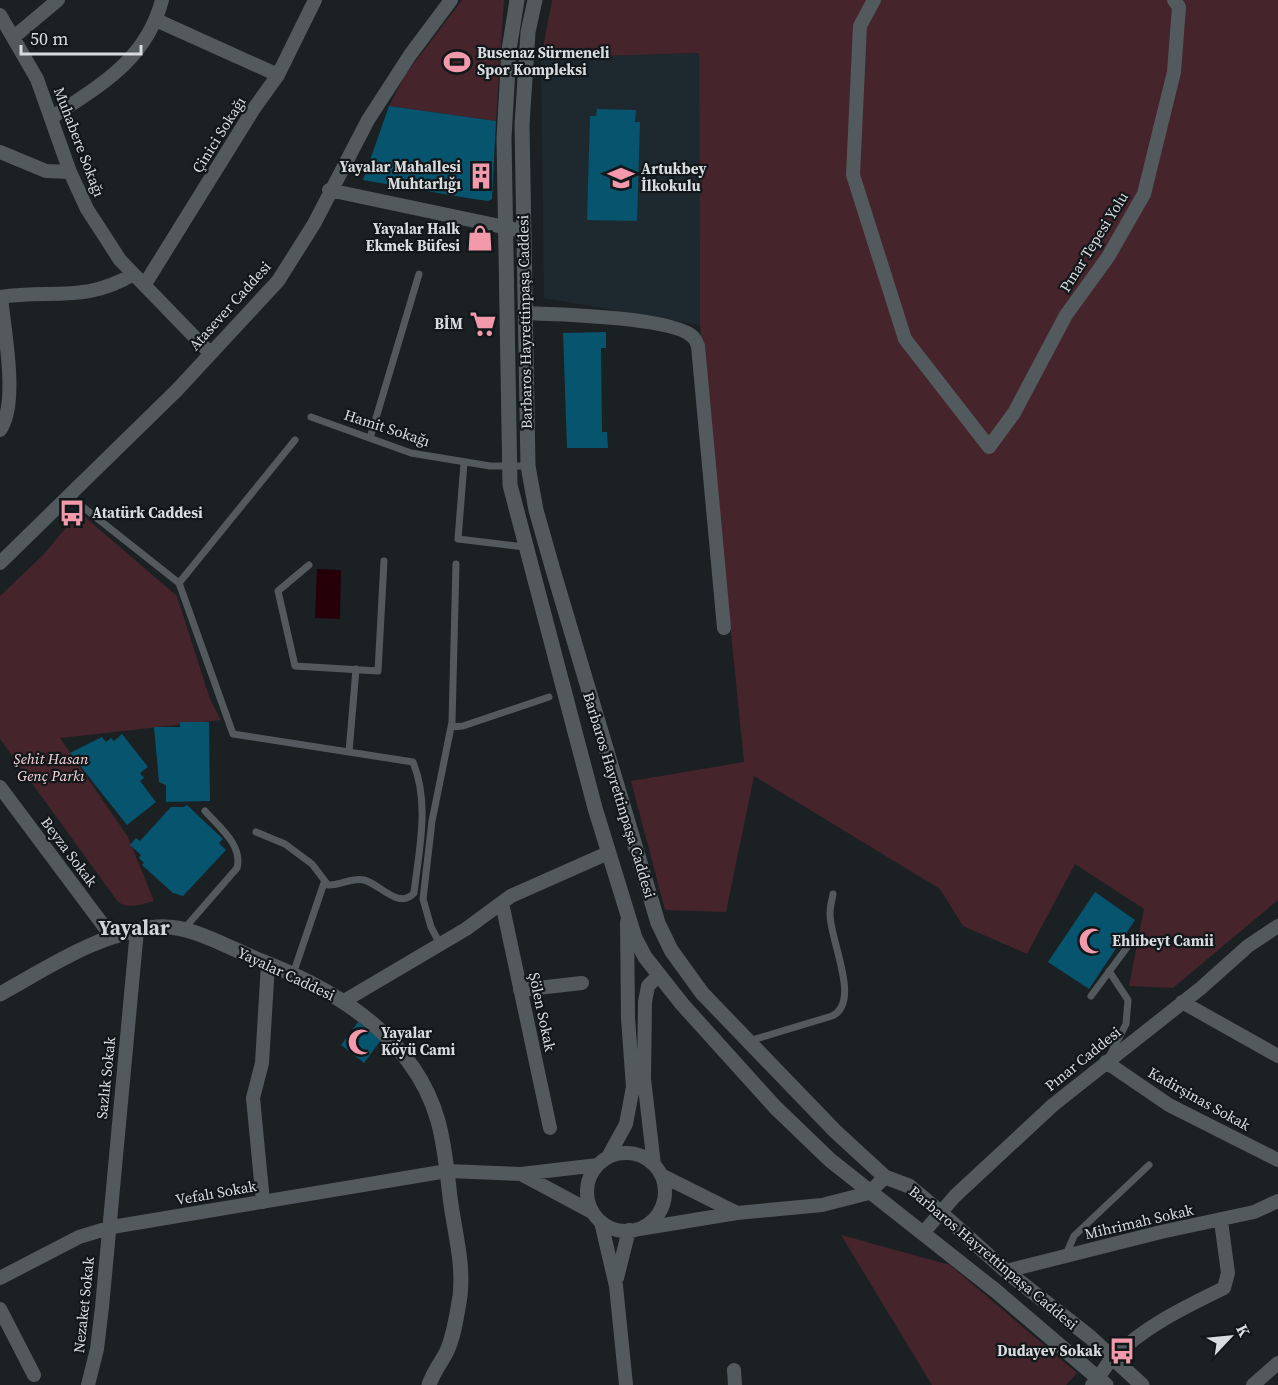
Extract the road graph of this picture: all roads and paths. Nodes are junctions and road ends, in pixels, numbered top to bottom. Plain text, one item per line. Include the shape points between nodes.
1 (58, 0) edge
2 (162, 0) edge
3 (315, 0) edge
4 (451, 0) edge
5 (517, 0) edge
6 (535, 0) edge
7 (874, 0) edge
8 (1174, 0) edge
9 (0, 15) edge
10 (156, 20) junction
11 (15, 36) junction
12 (278, 75) junction
13 (51, 118) junction
14 (0, 152) edge
15 (69, 172) junction
16 (329, 190) junction
17 (506, 229) junction
18 (523, 231) junction
19 (133, 274) junction
20 (419, 274) dead end
21 (145, 284) junction
22 (1, 297) edge
23 (525, 313) junction
24 (210, 353) junction
25 (311, 417) dead end
26 (0, 430) edge
27 (370, 438) junction
28 (295, 440) dead end
29 (464, 463) junction
30 (509, 466) junction
31 (528, 466) junction
32 (69, 496) junction
33 (524, 547) junction
34 (384, 561) dead end
35 (0, 563) edge
36 (456, 564) dead end
37 (309, 565) dead end
38 (179, 583) junction
39 (724, 628) dead end
40 (356, 669) junction
41 (549, 697) dead end
42 (451, 727) junction
43 (349, 752) junction
44 (0, 787) edge
45 (205, 811) dead end
46 (256, 832) dead end
47 (608, 853) junction
48 (324, 883) junction
49 (833, 894) dead end
50 (501, 903) junction
51 (627, 917) junction
52 (1277, 928) edge
53 (184, 929) junction
54 (137, 930) junction
55 (112, 937) junction
56 (1131, 942) dead end
57 (440, 944) junction
58 (268, 964) junction
59 (1109, 971) junction
60 (293, 974) junction
61 (659, 975) junction
62 (582, 983) dead end
63 (520, 990) junction
64 (0, 994) edge
65 (1091, 996) dead end
66 (344, 1001) junction
67 (1182, 1002) junction
68 (748, 1041) junction
69 (1278, 1056) edge
70 (1106, 1062) junction
71 (550, 1128) dead end
72 (1278, 1160) edge
73 (603, 1161) junction
74 (1149, 1165) dead end
75 (657, 1170) junction
76 (447, 1171) junction
77 (521, 1174) junction
78 (885, 1177) junction
79 (869, 1193) junction
80 (1278, 1201) edge
81 (263, 1202) junction
82 (940, 1212) junction
83 (736, 1213) junction
84 (597, 1217) junction
85 (1221, 1221) junction
86 (108, 1228) junction
87 (634, 1229) junction
88 (923, 1233) junction
89 (1065, 1257) junction
90 (1006, 1272) junction
91 (0, 1278) edge
92 (616, 1286) junction
93 (0, 1309) edge
94 (1112, 1359) junction
95 (1278, 1363) edge
96 (734, 1370) dead end
97 (34, 1375) dead end
98 (1099, 1383) edge
99 (88, 1385) edge
100 (429, 1385) edge
101 (626, 1385) edge
102 (735, 1385) edge
103 (1142, 1385) edge
104 (1253, 1385) edge

1 - 11 street
2 - 10 street
3 - 12 street, Çinici Sokağı
4 - 16 street, Atasever Caddesi via 368,120
5 - 17 street, Barbaros Hayrettinpaşa Caddesi via 506,87
6 - 18 street, Barbaros Hayrettinpaşa Caddesi via 523,83
7 - 8 street, Pınar Tepesi Yolu via 860,26 853,175 905,339 989,447 1014,413 1066,315 1108,257 1144,194 1174,72 1179,7
9 - 11 street, Muhabere Sokağı
10 - 12 street
10 - 13 street via 146,41 120,70
11 - 13 street, Muhabere Sokağı
12 - 21 street, Çinici Sokağı
13 - 15 street, Muhabere Sokağı
14 - 15 street via 46,171
15 - 19 street, Muhabere Sokağı via 87,209
16 - 17 street
16 - 24 street, Atasever Caddesi via 314,224 278,280
17 - 18 street
17 - 30 street, Barbaros Hayrettinpaşa Caddesi
18 - 23 street, Barbaros Hayrettinpaşa Caddesi
19 - 21 street, Muhabere Sokağı
19 - 22 street via 113,286 93,291
20 - 27 lane
21 - 24 street, Muhabere Sokağı
22 - 26 street via 9,390
23 - 31 street, Barbaros Hayrettinpaşa Caddesi
23 - 39 street via 644,323 694,337 698,346
24 - 32 street, Atasever Caddesi
25 - 27 lane, Hamit Sokağı
27 - 29 lane, Hamit Sokağı via 411,453
28 - 38 lane
29 - 30 lane, Hamit Sokağı
29 - 33 lane via 458,539
30 - 31 lane, Hamit Sokağı
30 - 33 street, Barbaros Hayrettinpaşa Caddesi
31 - 68 street, Barbaros Hayrettinpaşa Caddesi via 553,570 658,922 685,970
32 - 35 street, Atasever Caddesi
32 - 38 lane
33 - 47 street, Barbaros Hayrettinpaşa Caddesi
34 - 40 lane via 378,671
36 - 42 lane
37 - 40 lane via 278,591 296,666
38 - 43 lane via 233,734
40 - 43 lane
41 - 42 lane
42 - 57 lane via 432,821 423,899
43 - 48 lane via 413,762 423,805 414,893 401,899 362,879
44 - 55 street, Beyza Sokak
45 - 53 lane via 234,844 239,861
46 - 48 lane via 275,839 312,864
47 - 50 street
47 - 51 street, Barbaros Hayrettinpaşa Caddesi
48 - 60 lane
49 - 68 lane via 830,914 846,993 841,1010
50 - 57 street
50 - 63 street, Şölen Sokak
51 - 61 street, Barbaros Hayrettinpaşa Caddesi via 645,957
51 - 73 street via 633,1087 626,1124
52 - 67 street, Pınar Caddesi via 1248,946
53 - 54 street, Yayalar Caddesi
53 - 58 street, Yayalar Caddesi
54 - 55 street, Yayalar Caddesi
54 - 86 street, Sazlık Sokak
55 - 64 street, Yayalar Caddesi
56 - 59 lane
57 - 66 street
58 - 60 street, Yayalar Caddesi
58 - 81 street via 262,1063 253,1098
59 - 65 lane
59 - 70 lane via 1128,1000 1126,1024
60 - 66 street, Yayalar Caddesi
61 - 75 street via 648,986 645,1002 644,1079
61 - 79 street, Barbaros Hayrettinpaşa Caddesi via 775,1107
62 - 63 street
63 - 71 street, Şölen Sokak
66 - 76 street, Yayalar Caddesi via 377,1027 411,1067 429,1096
67 - 69 street
67 - 70 street, Pınar Caddesi
68 - 78 street, Barbaros Hayrettinpaşa Caddesi
70 - 72 street, Kadirşinas Sokak via 1169,1105
70 - 82 street, Pınar Caddesi via 1002,1151
73 - 75 street via 632,1154
73 - 77 street, Vefalı Sokak
73 - 84 street via 587,1187 588,1200
74 - 89 lane via 1074,1236
75 - 83 street
75 - 87 street via 664,1188 659,1213
76 - 77 street, Vefalı Sokak
76 - 81 street, Vefalı Sokak
76 - 100 street, Yayalar Caddesi via 460,1258 460,1294 447,1351
77 - 84 street
78 - 79 street
78 - 82 street, Barbaros Hayrettinpaşa Caddesi via 909,1186
79 - 83 street via 822,1205
79 - 88 street, Barbaros Hayrettinpaşa Caddesi
80 - 85 street, Mihrimah Sokak
81 - 86 street, Vefalı Sokak
82 - 88 street, Pınar Caddesi
82 - 90 street, Barbaros Hayrettinpaşa Caddesi
83 - 87 street
84 - 87 street via 613,1229
84 - 92 street
85 - 89 street, Mihrimah Sokak
85 - 94 street via 1228,1273 1224,1288 1181,1309
86 - 91 street, Vefalı Sokak via 79,1237
86 - 99 street, Nezaket Sokak via 97,1349
87 - 92 street via 618,1266
88 - 98 street, Barbaros Hayrettinpaşa Caddesi via 996,1291
89 - 90 street, Mihrimah Sokak
90 - 94 street, Barbaros Hayrettinpaşa Caddesi via 1090,1337
92 - 101 street
93 - 97 street
94 - 98 street
94 - 103 street, Barbaros Hayrettinpaşa Caddesi
95 - 104 street
96 - 102 street

